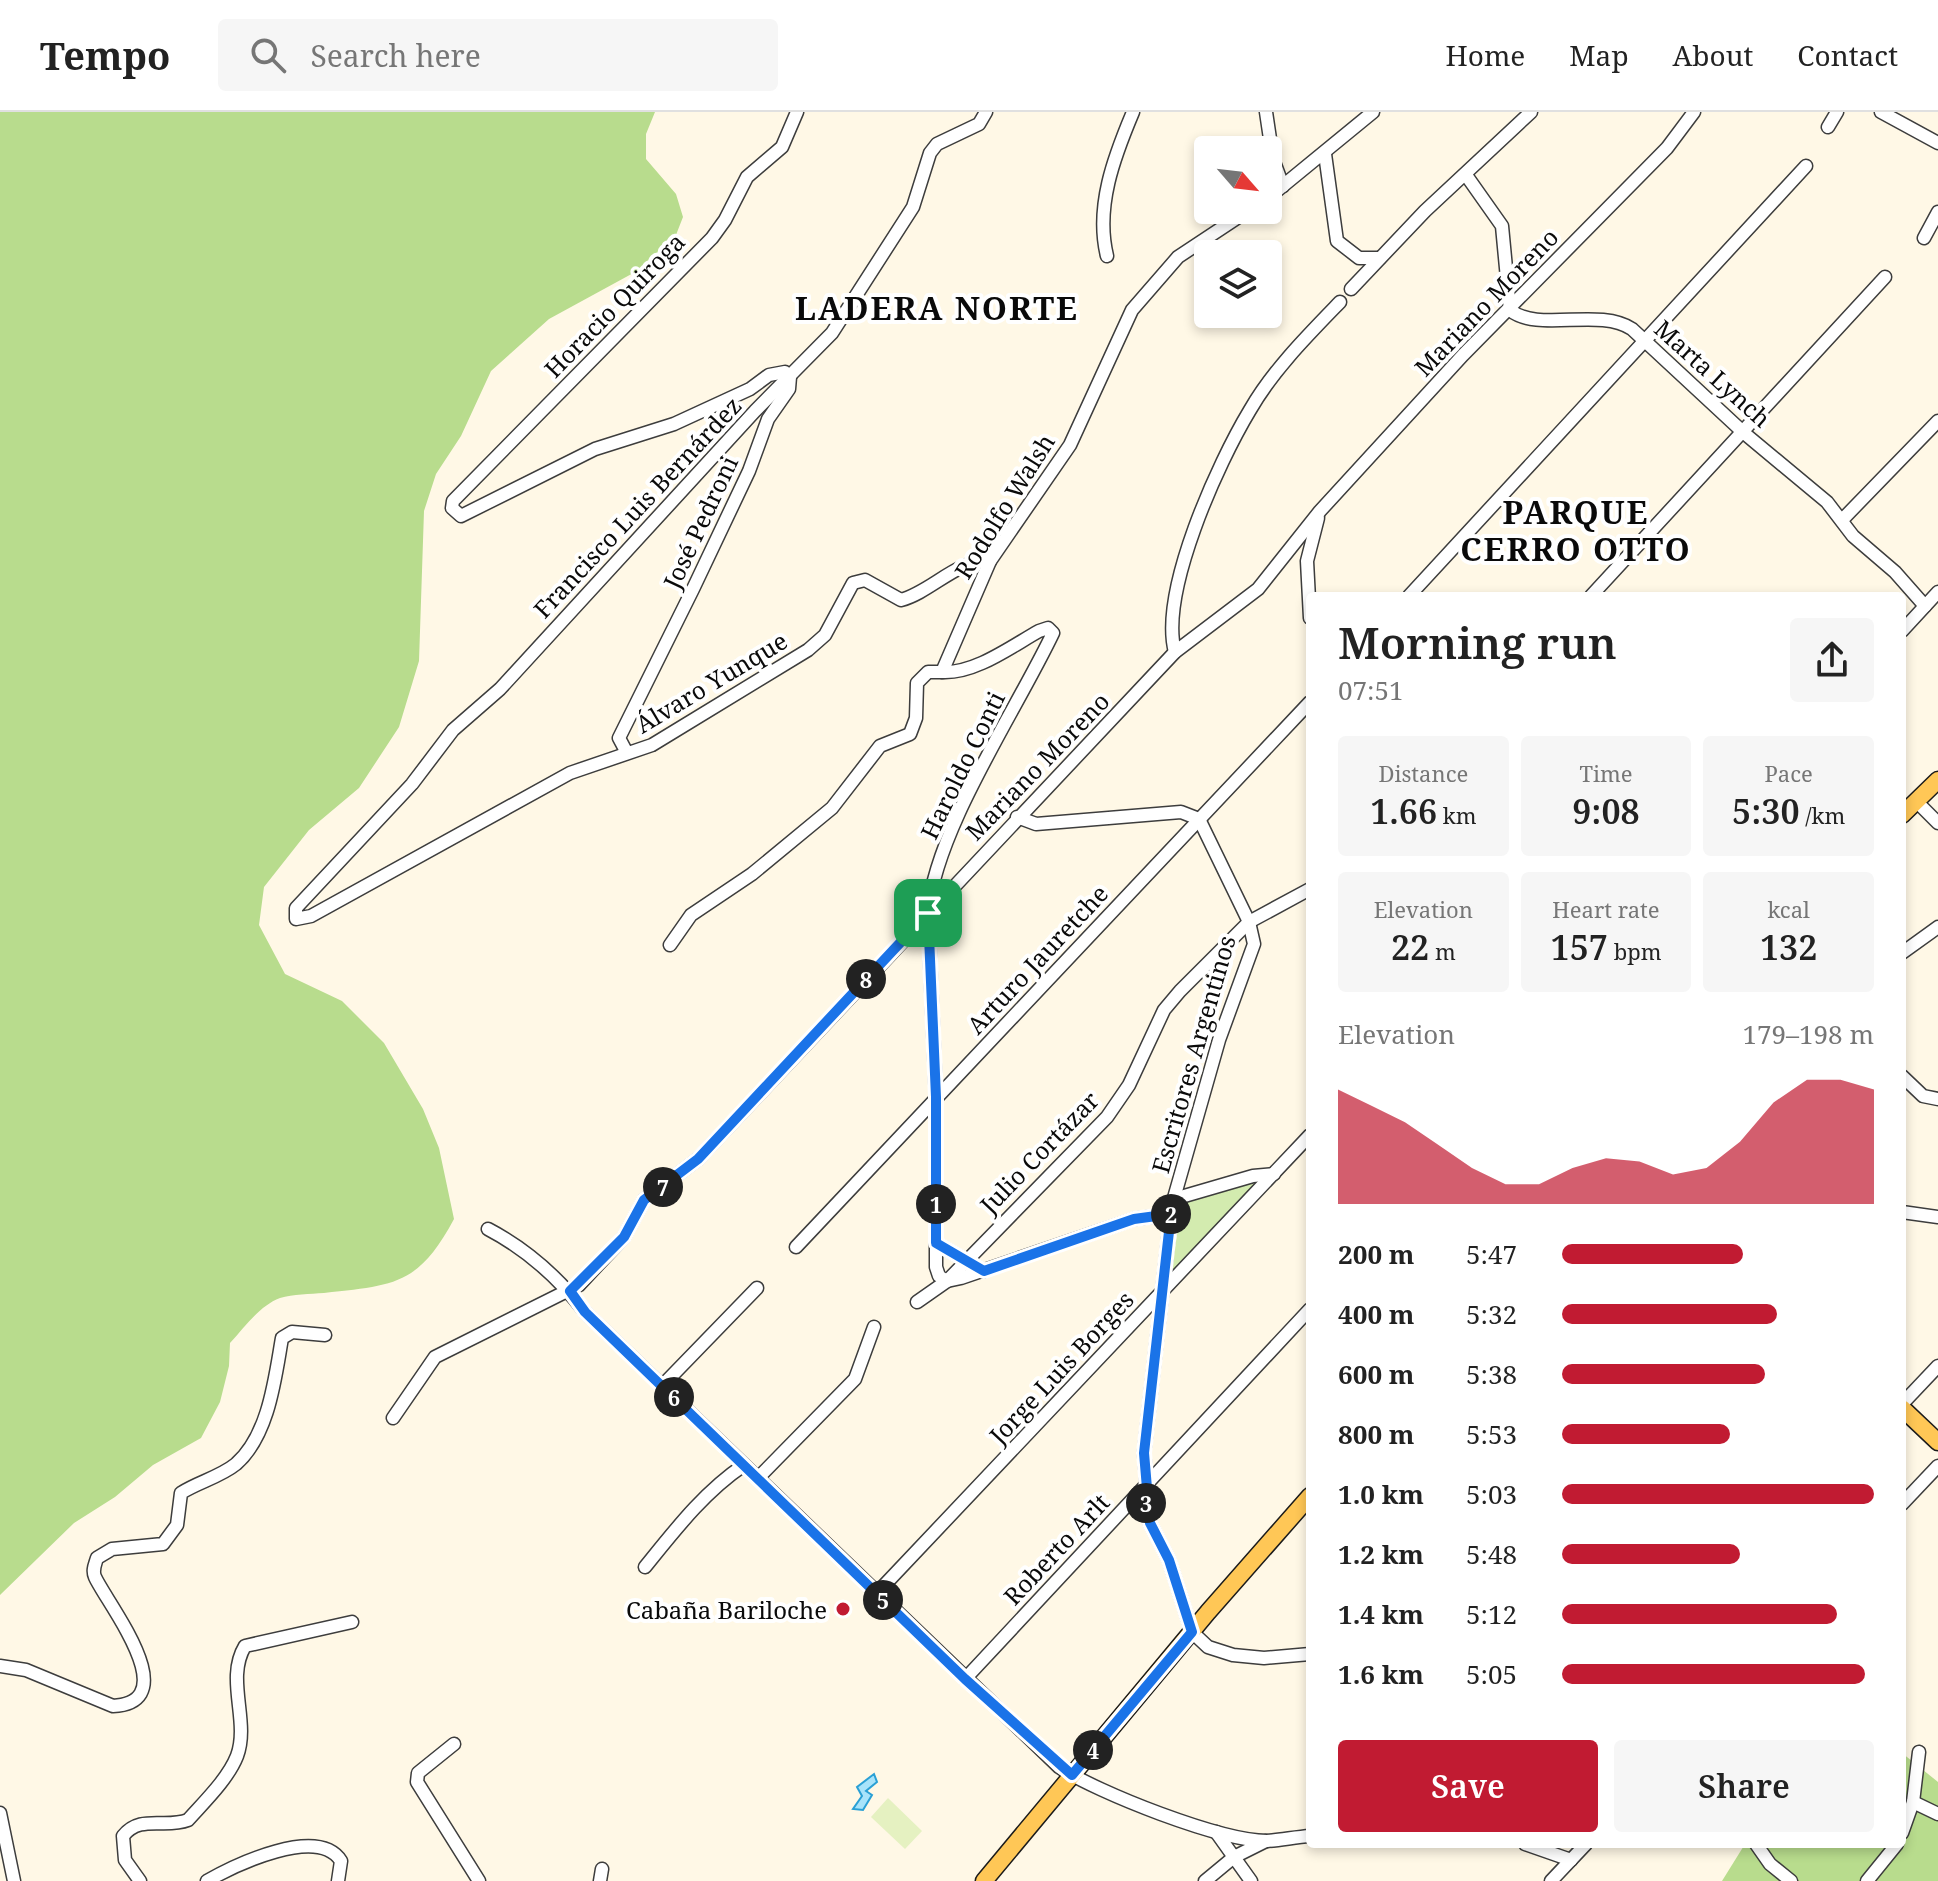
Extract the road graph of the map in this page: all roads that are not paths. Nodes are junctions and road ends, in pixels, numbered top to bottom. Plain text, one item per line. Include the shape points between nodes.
1 (797, 112) edge
2 (986, 112) edge
3 (1133, 112) edge
4 (1266, 112) edge
5 (1373, 112) edge
6 (1531, 112) edge
7 (1694, 112) edge
8 (1837, 112) edge
9 (1881, 112) edge
10 (1828, 127) dead end
11 (1938, 143) edge
12 (1325, 154) junction
13 (1806, 166) dead end
14 (1466, 175) junction
15 (1283, 186) joint
16 (1938, 212) edge
17 (1228, 224) edge
18 (1924, 238) dead end
19 (1107, 256) dead end
20 (1380, 258) junction
21 (1885, 277) dead end
22 (1351, 289) dead end
23 (1340, 302) dead end
24 (1510, 310) junction
25 (1646, 340) junction
26 (790, 377) junction
27 (1938, 421) edge
28 (1744, 433) junction
29 (1320, 511) junction
30 (1842, 520) junction
31 (990, 561) junction
32 (1309, 592) edge
33 (1413, 592) edge
34 (1595, 592) edge
35 (1938, 592) edge
36 (1925, 606) junction
37 (1906, 627) edge
38 (1175, 652) junction
39 (942, 672) junction
40 (1306, 706) edge
41 (627, 753) junction
42 (1938, 780) edge
43 (1916, 801) junction
44 (1906, 811) edge
45 (1017, 817) junction
46 (1199, 819) junction
47 (1938, 823) edge
48 (1306, 891) edge
49 (928, 913) junction
50 (296, 919) joint
51 (1249, 922) junction
52 (1938, 927) edge
53 (670, 945) dead end
54 (1906, 950) edge
55 (1906, 1080) edge
56 (936, 1097) junction
57 (1938, 1099) edge
58 (1306, 1139) edge
59 (1274, 1174) junction
60 (1174, 1199) junction
61 (1906, 1213) edge
62 (1171, 1214) junction
63 (1938, 1217) edge
64 (488, 1229) dead end
65 (936, 1243) junction
66 (796, 1247) dead end
67 (966, 1260) junction
68 (984, 1271) junction
69 (947, 1281) junction
70 (757, 1288) dead end
71 (570, 1291) junction
72 (1160, 1293) junction
73 (917, 1302) dead end
74 (1306, 1313) edge
75 (874, 1327) dead end
76 (325, 1335) dead end
77 (1938, 1366) edge
78 (662, 1386) junction
79 (1906, 1402) edge
80 (1906, 1410) edge
81 (393, 1418) dead end
82 (1938, 1442) edge
83 (744, 1465) junction
84 (1938, 1466) edge
85 (758, 1478) junction
86 (1145, 1487) junction
87 (1906, 1500) edge
88 (1306, 1501) edge
89 (645, 1567) dead end
90 (876, 1594) junction
91 (352, 1622) dead end
92 (1192, 1632) junction
93 (1306, 1654) edge
94 (0, 1666) edge
95 (965, 1679) junction
96 (454, 1744) dead end
97 (1919, 1752) dead end
98 (1072, 1775) junction
99 (1913, 1802) junction
100 (0, 1813) edge
101 (1938, 1814) edge
102 (1906, 1822) edge
103 (1216, 1832) junction
104 (1306, 1836) edge
105 (1266, 1841) junction
106 (1536, 1848) edge
107 (1582, 1848) edge
108 (1759, 1848) edge
109 (1894, 1848) edge
110 (1234, 1857) junction
111 (1571, 1860) junction
112 (14, 1881) edge
113 (140, 1881) edge
114 (207, 1881) edge
115 (338, 1881) edge
116 (479, 1881) edge
117 (984, 1881) edge
118 (1205, 1881) edge
119 (1251, 1881) edge
120 (1551, 1881) edge
121 (1791, 1881) edge
122 (1867, 1881) edge

1 - 26 street, Horacio Quiroga via 782,147 747,177 712,238 453,501 452,508 461,516 595,449 674,424 769,375 785,372
2 - 26 street, Francisco Luis Bernárdez via 979,124 937,144 930,153 913,207 848,311
3 - 19 street via 1103,209
4 - 15 street
5 - 12 street
6 - 14 street
7 - 24 street, Mariano Moreno via 1667,148
8 - 10 street
9 - 11 street
12 - 15 street
12 - 20 street via 1337,241 1359,258
13 - 25 street
14 - 20 street
14 - 24 street via 1502,226
16 - 18 street
17 - 31 street, Rodolfo Walsh via 1178,257 1145,292 1111,351 1070,445
20 - 22 street
21 - 28 street
23 - 38 street via 1263,391 1226,457 1185,553 1171,627
24 - 25 street, Marta Lynch via 1525,317 1613,320
24 - 29 street, Mariano Moreno
25 - 28 street, Marta Lynch
25 - 33 street
26 - 41 street, José Pedroni via 789,389 768,419 650,683 619,738
26 - 50 street, Francisco Luis Bernárdez via 500,689 453,730 412,784 296,908
27 - 30 street
28 - 30 street, Marta Lynch
28 - 34 street
29 - 32 street via 1307,561
29 - 38 street, Mariano Moreno via 1258,589
30 - 36 street, Marta Lynch
31 - 39 street, Rodolfo Walsh
31 - 41 street, Álvaro Yunque via 965,566 901,600 865,580 853,583 819,643 652,745
35 - 36 street
36 - 37 street
38 - 45 street, Mariano Moreno
39 - 49 street, Haroldo Conti via 955,672 1039,631 1048,628 1053,633 950,834
39 - 53 street, Rodolfo Walsh via 928,672 917,683 910,734 880,746 832,808 752,874 691,915
40 - 46 street, Arturo Jauretche
41 - 50 street, Álvaro Yunque via 570,773 311,916
42 - 43 main road
43 - 44 main road
43 - 47 street
45 - 46 street via 1036,824 1181,812
45 - 49 street, Mariano Moreno
46 - 51 street, Escritores Argentinos
46 - 56 street, Arturo Jauretche
48 - 51 street, Julio Cortázar
49 - 56 street, Haroldo Conti
49 - 71 street, Mariano Moreno via 698,1159 644,1200 624,1237
51 - 60 street, Escritores Argentinos via 1254,944 1219,1040
51 - 67 street, Julio Cortázar via 1164,1010 1129,1085 1107,1117
52 - 54 street
55 - 57 street via 1923,1096
56 - 65 street, Haroldo Conti
56 - 66 street, Arturo Jauretche
58 - 59 street, Jorge Luis Borges
59 - 60 street
59 - 72 street, Jorge Luis Borges
60 - 62 street, Escritores Argentinos
61 - 63 street
62 - 68 street via 1134,1219
62 - 72 street, Escritores Argentinos
64 - 71 street via 523,1249
65 - 67 street
65 - 69 street, Haroldo Conti via 936,1267
67 - 68 street
67 - 69 street, Julio Cortázar
68 - 69 street
69 - 73 street, Julio Cortázar
70 - 78 street
71 - 78 street
71 - 81 street, Mariano Moreno via 435,1357
72 - 86 street, Escritores Argentinos
72 - 90 street, Jorge Luis Borges
74 - 86 street, Roberto Arlt
75 - 85 street via 855,1379
76 - 94 street via 292,1332 282,1338 256,1438 238,1462 181,1493 177,1525 163,1544 112,1549 97,1558 95,1577 137,1648 143,1669 134,1698 113,1706 26,1670
77 - 79 street
78 - 83 street
80 - 82 main road
83 - 85 street
83 - 89 street via 690,1512
84 - 87 street
85 - 90 street
86 - 92 street, Escritores Argentinos via 1150,1523 1169,1560
86 - 95 street, Roberto Arlt
88 - 92 main road
90 - 95 street
91 - 113 street via 245,1646 237,1676 237,1755 188,1820 129,1828 123,1836 125,1860
92 - 93 street via 1208,1647 1233,1655
92 - 98 main road
95 - 98 street
96 - 116 street via 418,1773 417,1782
97 - 99 street
98 - 103 street
98 - 117 main road
99 - 101 street
99 - 102 street
100 - 112 street
103 - 105 street
103 - 110 street
104 - 105 street
105 - 110 street
106 - 111 street
107 - 111 street
108 - 121 street
109 - 122 street
110 - 118 street
110 - 119 street
111 - 120 street
114 - 115 street via 283,1849 322,1846 341,1861

